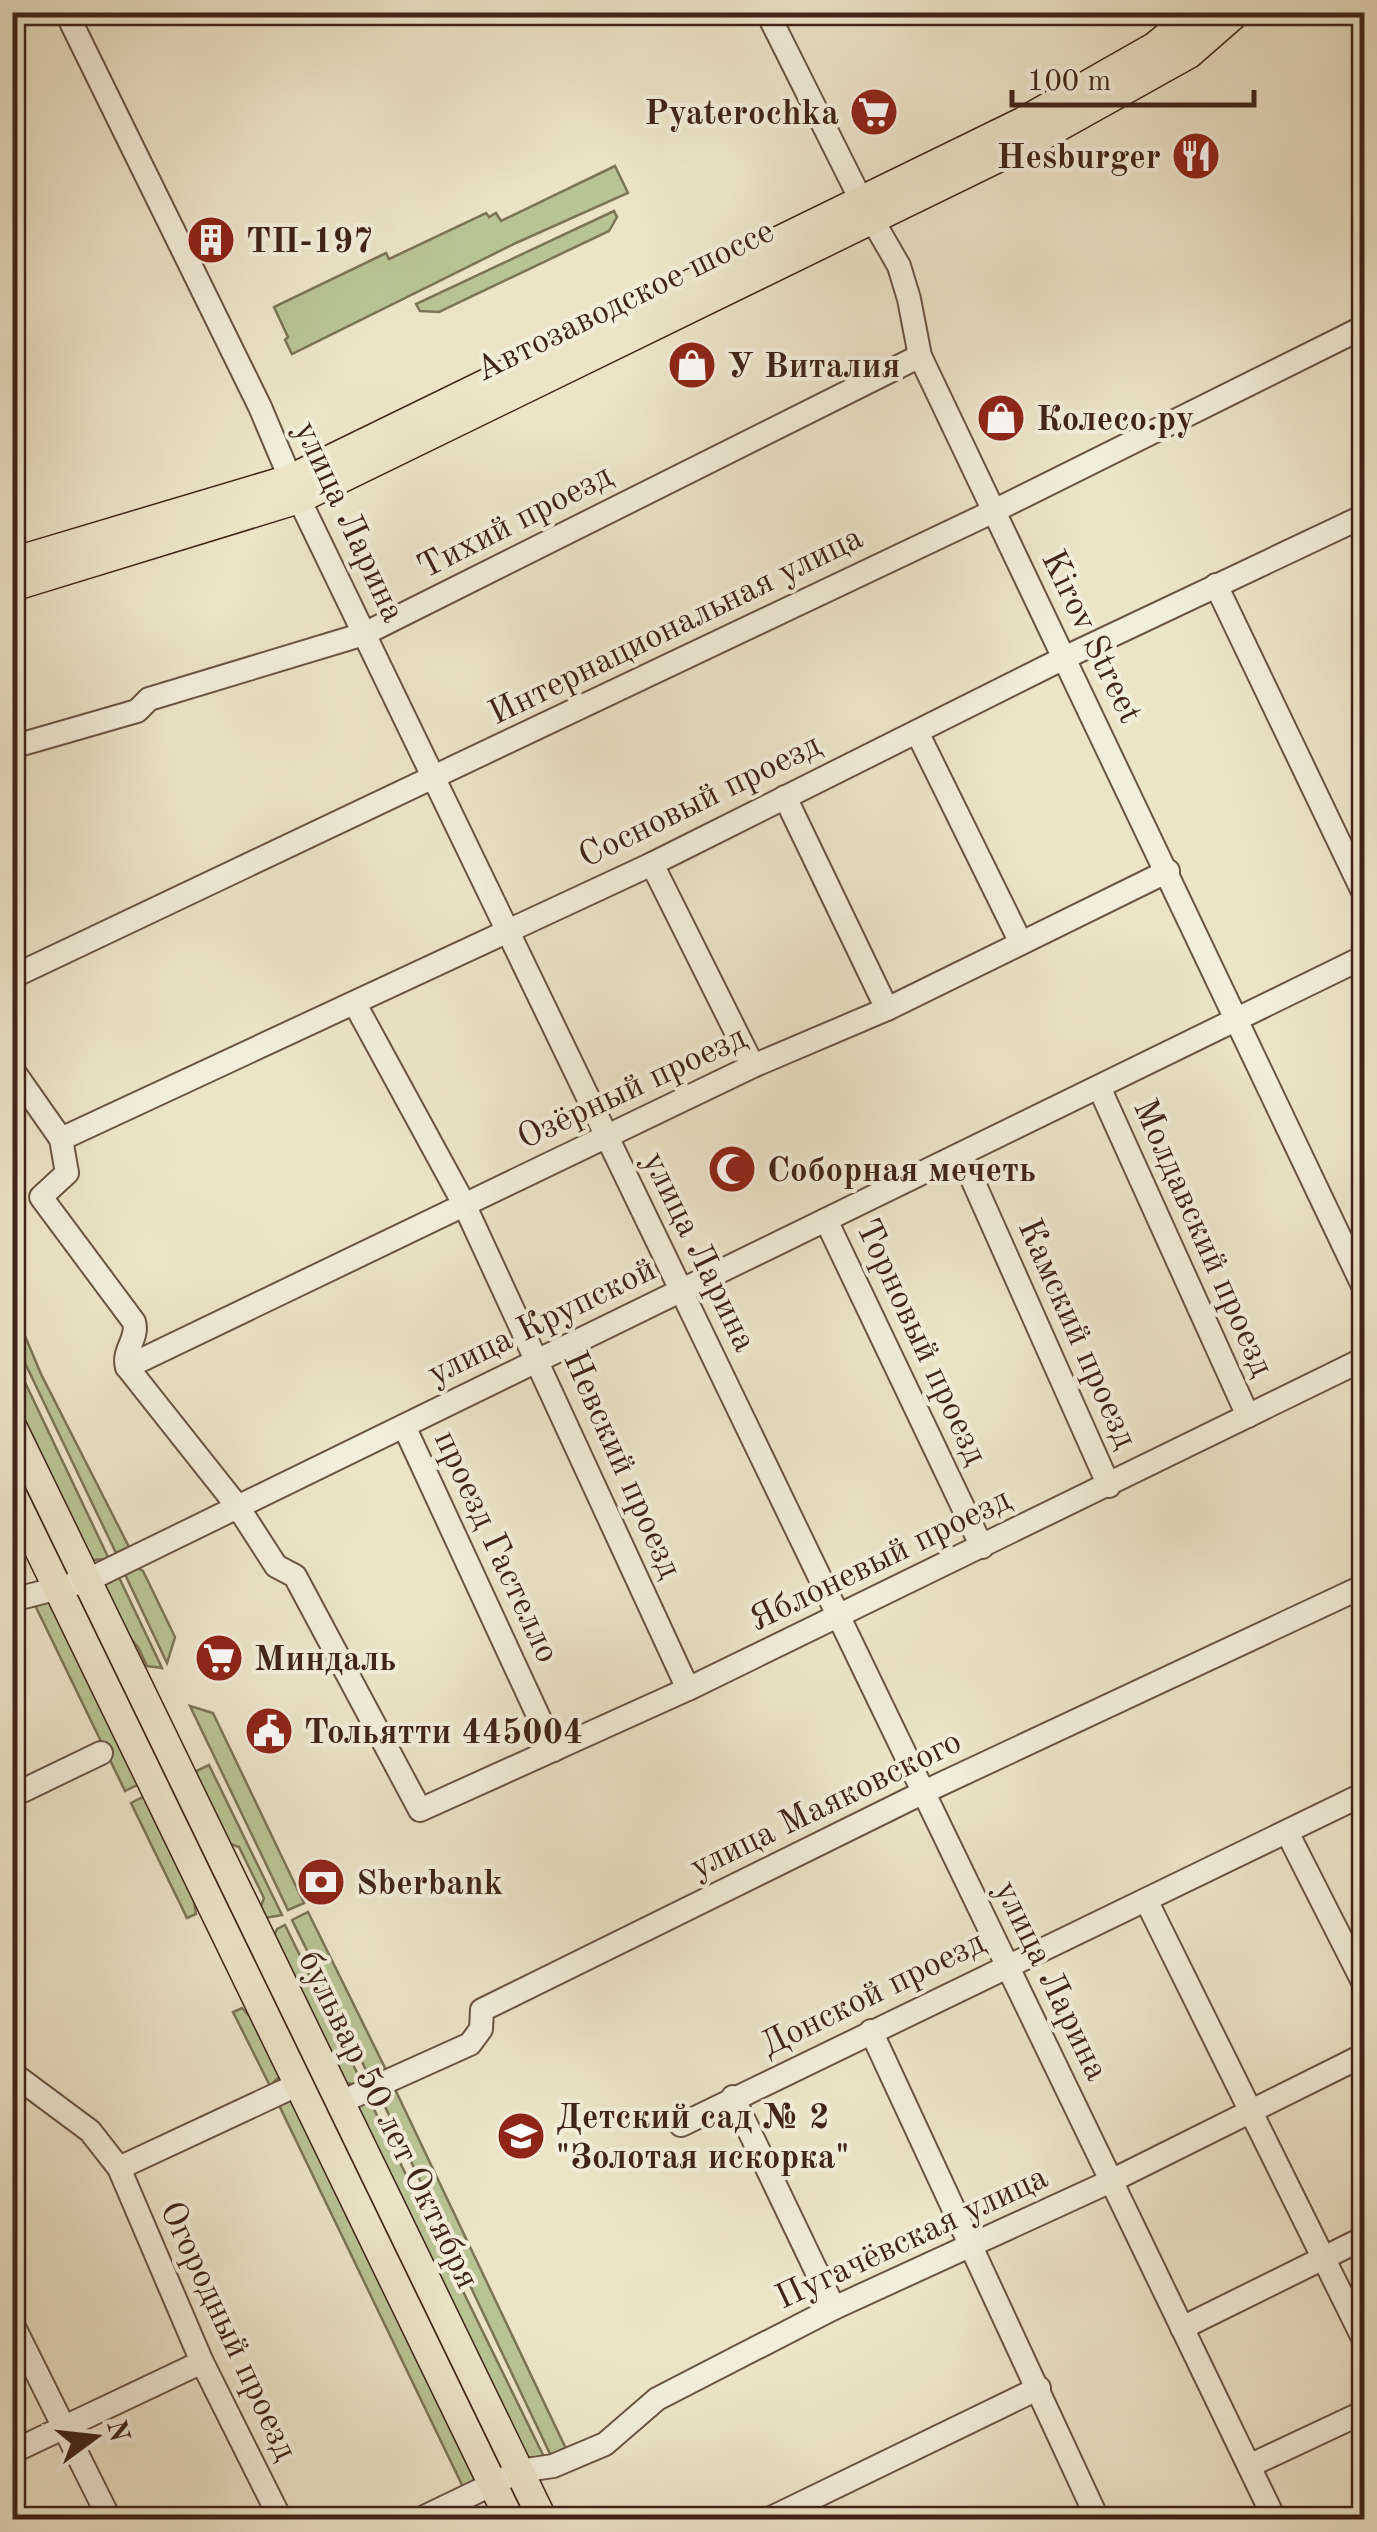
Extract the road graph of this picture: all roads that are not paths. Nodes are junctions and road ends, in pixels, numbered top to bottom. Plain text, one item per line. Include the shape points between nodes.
1 (66, 12) edge
2 (767, 12) edge
3 (1197, 12) edge
4 (1237, 12) edge
5 (867, 210) junction
6 (1364, 327) edge
7 (920, 356) junction
8 (295, 489) junction
9 (994, 511) junction
10 (1362, 525) edge
11 (12, 562) edge
12 (1216, 585) junction
13 (12, 587) edge
14 (364, 634) junction
15 (1064, 658) junction
16 (916, 732) junction
17 (12, 747) edge
18 (434, 778) junction
19 (785, 797) junction
20 (652, 864) junction
21 (1168, 871) junction
22 (1364, 894) edge
23 (507, 929) junction
24 (1021, 943) junction
25 (1364, 957) edge
26 (12, 976) edge
27 (354, 1004) junction
28 (887, 1008) junction
29 (1238, 1019) junction
30 (753, 1066) junction
31 (12, 1069) edge
32 (1099, 1087) junction
33 (607, 1135) junction
34 (61, 1139) junction
35 (961, 1154) junction
36 (464, 1204) junction
37 (826, 1220) junction
38 (1364, 1288) edge
39 (682, 1291) junction
40 (538, 1360) junction
41 (1364, 1360) edge
42 (127, 1367) junction
43 (1248, 1416) junction
44 (12, 1426) edge
45 (404, 1426) junction
46 (1108, 1486) junction
47 (12, 1494) edge
48 (238, 1507) junction
49 (982, 1547) junction
50 (86, 1581) junction
51 (1364, 1586) edge
52 (58, 1588) junction
53 (12, 1600) edge
54 (839, 1616) junction
55 (688, 1689) junction
56 (554, 1750) junction
57 (101, 1753) dead end
58 (924, 1792) junction
59 (1364, 1794) edge
60 (12, 1800) edge
61 (1287, 1832) junction
62 (1147, 1902) junction
63 (1007, 1965) junction
64 (1364, 1984) edge
65 (872, 2031) junction
66 (1364, 2055) edge
67 (12, 2073) edge
68 (299, 2084) junction
69 (734, 2098) junction
70 (340, 2103) junction
71 (1252, 2110) junction
72 (681, 2125) dead end
73 (119, 2168) junction
74 (1111, 2181) junction
75 (1364, 2238) edge
76 (970, 2246) junction
77 (1325, 2257) junction
78 (834, 2308) junction
79 (12, 2322) edge
80 (1182, 2328) junction
81 (1364, 2340) edge
82 (202, 2362) junction
83 (1038, 2388) junction
84 (1364, 2412) edge
85 (65, 2426) junction
86 (12, 2452) edge
87 (1249, 2466) junction
88 (520, 2472) junction
89 (492, 2483) junction
90 (110, 2520) edge
91 (281, 2520) edge
92 (418, 2520) edge
93 (510, 2520) edge
94 (544, 2520) edge
95 (767, 2520) edge
96 (1098, 2520) edge
97 (1275, 2520) edge

1 - 8 street, улица Ларина
2 - 5 street, Kirov Street
3 - 5 main road, Автозаводское шоссе via 1154,47
4 - 5 main road, Автозаводское шоссе via 1189,54 1035,140
5 - 7 street, Kirov Street via 898,266
5 - 8 main road, Автозаводское шоссе
6 - 9 street, Интернациональная улица
7 - 9 street, Kirov Street
7 - 14 street, Тихий проезд
8 - 11 main road, Автозаводское шоссе
8 - 13 main road, Автозаводское шоссе
8 - 14 street, улица Ларина
9 - 15 street, Kirov Street
9 - 18 street, Интернациональная улица
10 - 12 street, Сосновый проезд
12 - 15 street, Сосновый проезд
12 - 22 street
14 - 17 street, Тихий проезд
14 - 18 street, улица Ларина
15 - 16 street, Сосновый проезд
15 - 21 street, Kirov Street
16 - 19 street, Сосновый проезд
16 - 24 street
18 - 23 street, улица Ларина
18 - 26 street, Интернациональная улица
19 - 20 street, Сосновый проезд
19 - 28 street
20 - 23 street, Сосновый проезд
20 - 30 street
21 - 24 street, Озёрный проезд
21 - 29 street, Kirov Street
23 - 27 street, Сосновый проезд
23 - 33 street, улица Ларина
24 - 28 street, Озёрный проезд
25 - 29 street, улица Крупской
27 - 34 street, Сосновый проезд
27 - 36 street, Невский проезд
28 - 30 street, Озёрный проезд
29 - 32 street, улица Крупской
29 - 38 street, Kirov Street
30 - 33 street, Озёрный проезд
31 - 34 street
32 - 35 street, улица Крупской
32 - 43 street, Молдавский проезд
33 - 36 street, Озёрный проезд
33 - 39 street, улица Ларина
34 - 42 street via 67,1173 40,1197 134,1322
35 - 37 street, улица Крупской
35 - 46 street, Камский проезд
36 - 40 street, Невский проезд
36 - 42 street, Озёрный проезд
37 - 39 street, улица Крупской
37 - 49 street, Торновый проезд
39 - 40 street, улица Крупской
39 - 54 street, улица Ларина
40 - 45 street, улица Крупской
40 - 55 street, Невский проезд
41 - 43 street, Яблоневый проезд
42 - 48 street
43 - 46 street, Яблоневый проезд
44 - 50 main road, бульвар 50 лет Октября
45 - 48 street, улица Крупской
45 - 56 street, проезд Гастелло
46 - 49 street, Яблоневый проезд
47 - 52 main road, бульвар 50 лет Октября
48 - 50 street, улица Крупской
48 - 56 street, Яблоневый проезд via 276,1566 295,1576 420,1810
49 - 54 street, Яблоневый проезд
50 - 52 street, улица Крупской
50 - 70 main road, бульвар 50 лет Октября
51 - 58 street, улица Маяковского
52 - 53 street, улица Крупской
52 - 68 main road, бульвар 50 лет Октября
54 - 55 street, Яблоневый проезд
54 - 58 street, улица Ларина
55 - 56 street, Яблоневый проезд
57 - 60 street
58 - 63 street, улица Ларина
58 - 70 street, улица Маяковского via 482,2010 481,2029 470,2044
59 - 61 street, Донской проезд
61 - 62 street, Донской проезд
61 - 64 street
62 - 63 street, Донской проезд
62 - 71 street
63 - 65 street, Донской проезд
63 - 74 street, улица Ларина
65 - 69 street, Донской проезд
65 - 76 street
66 - 71 street, Пугачёвская улица
67 - 73 street, Огородный проезд via 90,2131
68 - 73 street
68 - 89 main road, бульвар 50 лет Октября
69 - 72 street, Донской проезд
69 - 78 street
70 - 88 main road, бульвар 50 лет Октября
71 - 74 street, Пугачёвская улица
71 - 77 street
73 - 82 street, Огородный проезд
74 - 76 street, Пугачёвская улица
74 - 80 street, улица Ларина
75 - 77 street
76 - 78 street, Пугачёвская улица
76 - 83 street
77 - 80 street
77 - 81 street
78 - 88 street, Пугачёвская улица via 656,2399 605,2444
79 - 85 street
80 - 87 street, улица Ларина
82 - 85 street
82 - 91 street, Огородный проезд
83 - 95 street
83 - 96 street
84 - 87 street
85 - 86 street
85 - 90 street
87 - 97 street, улица Ларина
88 - 89 street, Пугачёвская улица
88 - 94 main road, бульвар 50 лет Октября
89 - 92 street, Пугачёвская улица
89 - 93 main road, бульвар 50 лет Октября

